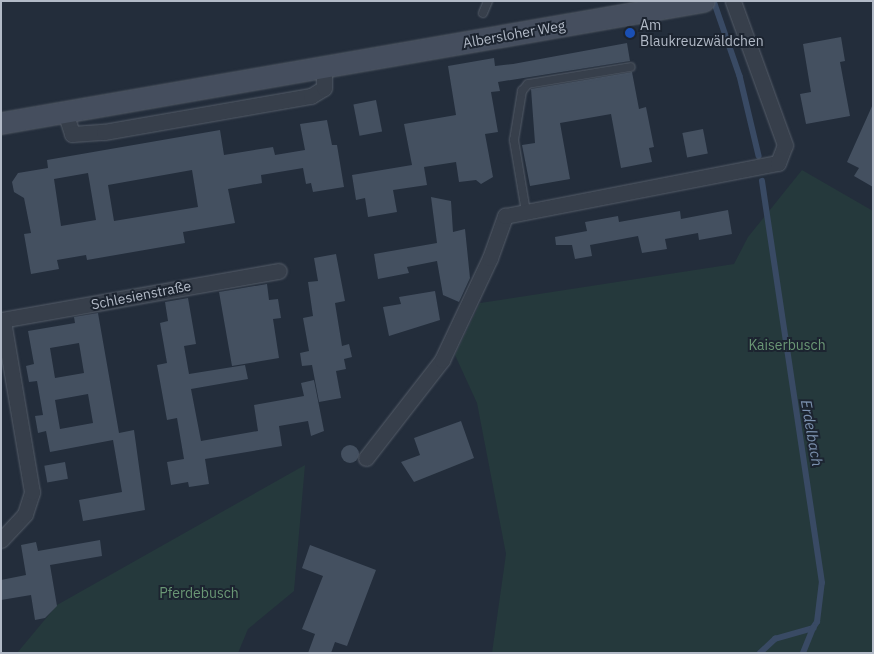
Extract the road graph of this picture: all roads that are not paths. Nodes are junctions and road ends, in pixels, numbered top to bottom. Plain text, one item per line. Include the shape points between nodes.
1 (488, 1) edge
2 (704, 1) edge
3 (733, 1) edge
4 (483, 14) dead end
5 (631, 67) dead end
6 (1, 123) edge
7 (526, 212) junction
8 (279, 271) dead end
9 (2, 320) edge
10 (366, 458) dead end
11 (1, 540) edge

1 - 4 lane
2 - 6 main road, Albersloher Weg
3 - 7 street via 785,145 778,163
5 - 7 lane via 528,84 522,91 514,140
7 - 10 street via 505,216 490,258 442,360
8 - 9 street, Schlesienstraße
9 - 11 street, Schlesienstraße via 32,492 25,514

